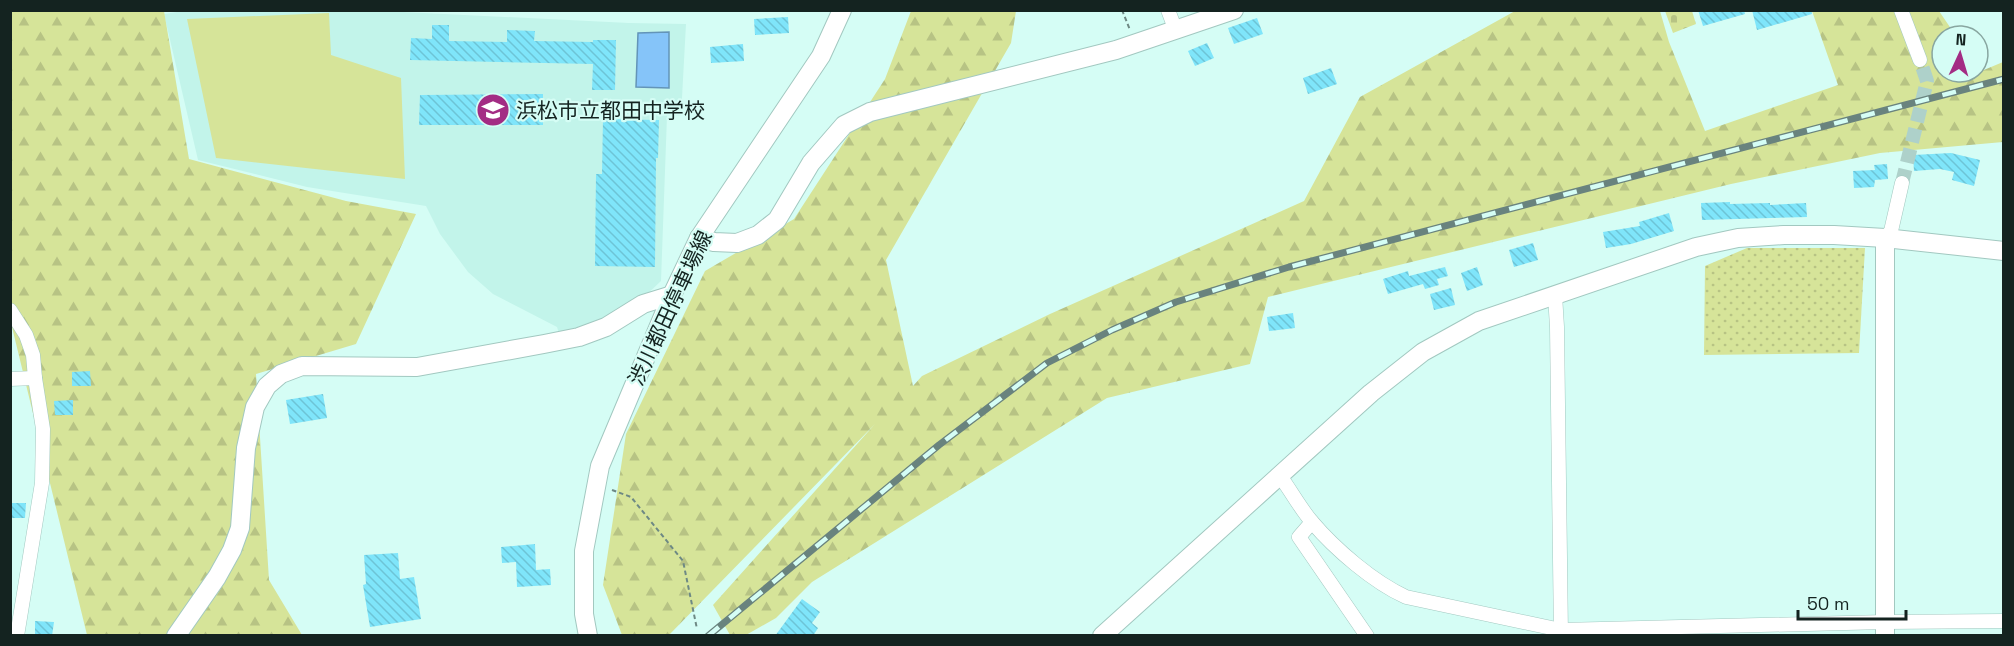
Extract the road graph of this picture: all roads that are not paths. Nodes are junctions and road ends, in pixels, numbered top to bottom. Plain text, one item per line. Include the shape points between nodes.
1 (842, 10) edge
2 (1168, 10) edge
3 (1234, 10) edge
4 (1901, 10) edge
5 (1176, 31) junction
6 (1920, 60) tunnel mouth
7 (1902, 183) tunnel mouth
8 (699, 238) junction
9 (1885, 238) junction
10 (2004, 251) edge
11 (1555, 295) junction
12 (672, 296) junction
13 (10, 310) edge
14 (34, 378) junction
15 (10, 379) edge
16 (1280, 476) junction
17 (1312, 522) junction
18 (2004, 621) edge
19 (1885, 629) edge
20 (1560, 634) edge
21 (17, 636) edge
22 (176, 636) edge
23 (588, 636) edge
24 (1102, 636) edge
25 (1367, 636) edge

1 - 8 street, 渋川都田停車場線 via 821,56
2 - 5 street
3 - 5 street
4 - 6 street
5 - 8 street via 1116,50 870,112 844,125 811,163 777,220 758,235 737,243
7 - 9 street via 1891,231
8 - 12 street, 渋川都田停車場線
9 - 10 street
9 - 11 street via 1738,238 1696,247
9 - 19 street
11 - 16 street via 1479,321 1423,352 1371,393
11 - 20 street
12 - 22 street via 643,304 579,337 544,344 417,367 302,366 281,374 267,386 255,407 246,448 240,528 232,550
12 - 23 street, 渋川都田停車場線 via 600,466 584,551
13 - 14 street via 26,335 33,355
14 - 15 street
14 - 21 street via 43,429 42,483
16 - 17 street
16 - 24 street
17 - 20 street via 1360,568 1399,594
17 - 25 street via 1299,537
18 - 19 street
19 - 20 street

